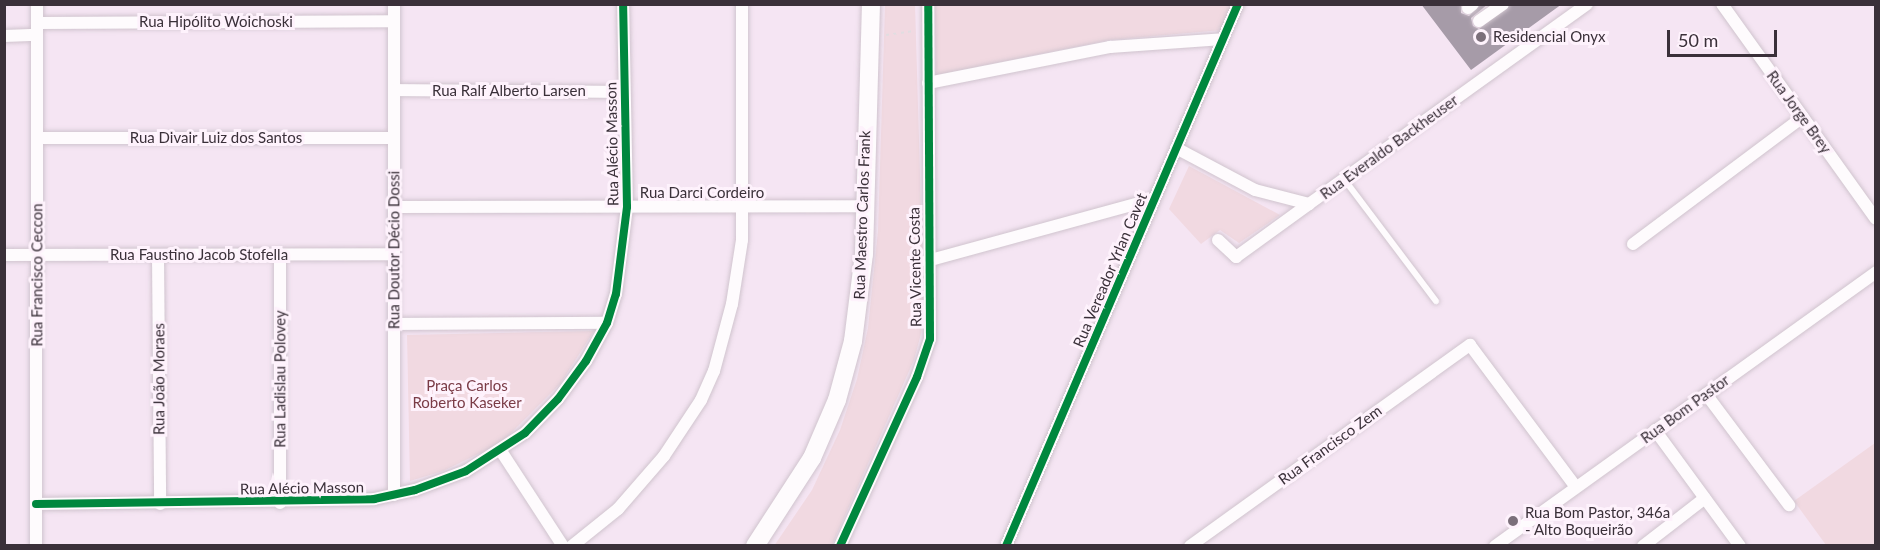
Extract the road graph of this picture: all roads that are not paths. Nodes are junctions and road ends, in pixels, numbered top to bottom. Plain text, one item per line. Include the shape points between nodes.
1 (38, 4) edge
2 (394, 4) edge
3 (623, 4) edge
4 (742, 4) edge
5 (871, 4) edge
6 (927, 4) edge
7 (1238, 4) edge
8 (1503, 4) edge
9 (1722, 4) edge
10 (1579, 7) edge
11 (394, 21) junction
12 (1479, 21) dead end
13 (37, 29) junction
14 (4, 36) edge
15 (1223, 39) junction
16 (928, 83) junction
17 (394, 90) junction
18 (624, 92) junction
19 (1803, 117) junction
20 (37, 138) junction
21 (394, 138) junction
22 (1176, 148) junction
23 (1344, 179) junction
24 (1154, 199) junction
25 (1309, 204) junction
26 (742, 206) junction
27 (865, 206) junction
28 (394, 207) junction
29 (627, 207) junction
30 (1875, 219) edge
31 (1218, 240) dead end
32 (1633, 244) dead end
33 (280, 254) junction
34 (394, 254) junction
35 (4, 255) edge
36 (37, 255) junction
37 (158, 255) junction
38 (927, 261) junction
39 (1875, 272) edge
40 (1436, 301) dead end
41 (607, 323) junction
42 (394, 324) junction
43 (1706, 394) junction
44 (1655, 430) junction
45 (501, 452) junction
46 (1576, 487) junction
47 (394, 495) junction
48 (1705, 498) junction
49 (280, 503) junction
50 (36, 504) junction
51 (160, 504) junction
52 (1789, 505) dead end
53 (1008, 544) edge
54 (36, 546) edge
55 (563, 546) edge
56 (572, 546) edge
57 (755, 546) edge
58 (840, 546) edge
59 (1190, 546) edge
60 (1495, 546) edge
61 (1642, 546) edge
62 (1740, 546) edge

1 - 13 street, Rua Francisco Ceccon
2 - 11 street, Rua Doutor Décio Dossi
3 - 18 street, Rua Alécio Masson
4 - 26 street
5 - 27 main road, Rua Maestro Carlos Frank
6 - 16 street, Rua Vicente Costa
7 - 15 street, Rua Vereador Yrlan Cavet
8 - 12 street
9 - 19 street, Rua Jorge Brey
10 - 23 street, Rua Everaldo Backheuser
11 - 13 street, Rua Hipólito Woichoski
11 - 17 street, Rua Doutor Décio Dossi
13 - 14 street, Rua Hipólito Woichoski
13 - 20 street, Rua Francisco Ceccon
15 - 16 street via 1110,47
15 - 22 street, Rua Vereador Yrlan Cavet
16 - 38 street, Rua Vicente Costa
17 - 18 street, Rua Ralf Alberto Larsen
17 - 21 street, Rua Doutor Décio Dossi
18 - 29 street, Rua Alécio Masson
19 - 30 street, Rua Jorge Brey
19 - 32 street
20 - 21 street, Rua Divair Luiz dos Santos
20 - 36 street, Rua Francisco Ceccon
21 - 28 street, Rua Doutor Décio Dossi
22 - 24 street, Rua Vereador Yrlan Cavet
22 - 25 street, Rua Everaldo Backheuser via 1256,190
23 - 25 street, Rua Everaldo Backheuser
23 - 40 lane
24 - 38 street
24 - 53 street, Rua Vereador Yrlan Cavet
25 - 31 street via 1236,257
26 - 27 street, Rua Darci Cordeiro
26 - 29 street, Rua Darci Cordeiro
26 - 56 street via 742,240 732,304 714,371 701,400 640,486
27 - 57 main road, Rua Maestro Carlos Frank via 858,315 837,400 796,485
28 - 29 street, Rua Darci Cordeiro
28 - 34 street, Rua Doutor Décio Dossi
29 - 41 street, Rua Alécio Masson via 620,273
33 - 34 street, Rua Faustino Jacob Stofella
33 - 37 street, Rua Faustino Jacob Stofella
33 - 49 street, Rua Ladislau Polovey
34 - 42 street, Rua Doutor Décio Dossi
35 - 36 street, Rua Faustino Jacob Stofella
36 - 37 street, Rua Faustino Jacob Stofella
36 - 50 street, Rua Francisco Ceccon
37 - 51 street, Rua João Moraes
38 - 58 street, Rua Vicente Costa via 930,324 925,357
39 - 43 street, Rua Bom Pastor
41 - 42 street
41 - 45 street, Rua Alécio Masson via 558,399
42 - 47 street, Rua Doutor Décio Dossi
43 - 44 street, Rua Bom Pastor
43 - 52 street
44 - 46 street, Rua Bom Pastor
44 - 48 street
45 - 47 street, Rua Alécio Masson via 466,471
45 - 55 street
46 - 59 street, Rua Francisco Zem via 1470,345
46 - 60 street, Rua Bom Pastor
47 - 49 street, Rua Alécio Masson via 356,502
48 - 61 street
48 - 62 street
49 - 51 street, Rua Alécio Masson
50 - 51 street, Rua Alécio Masson
50 - 54 street, Rua Francisco Ceccon

